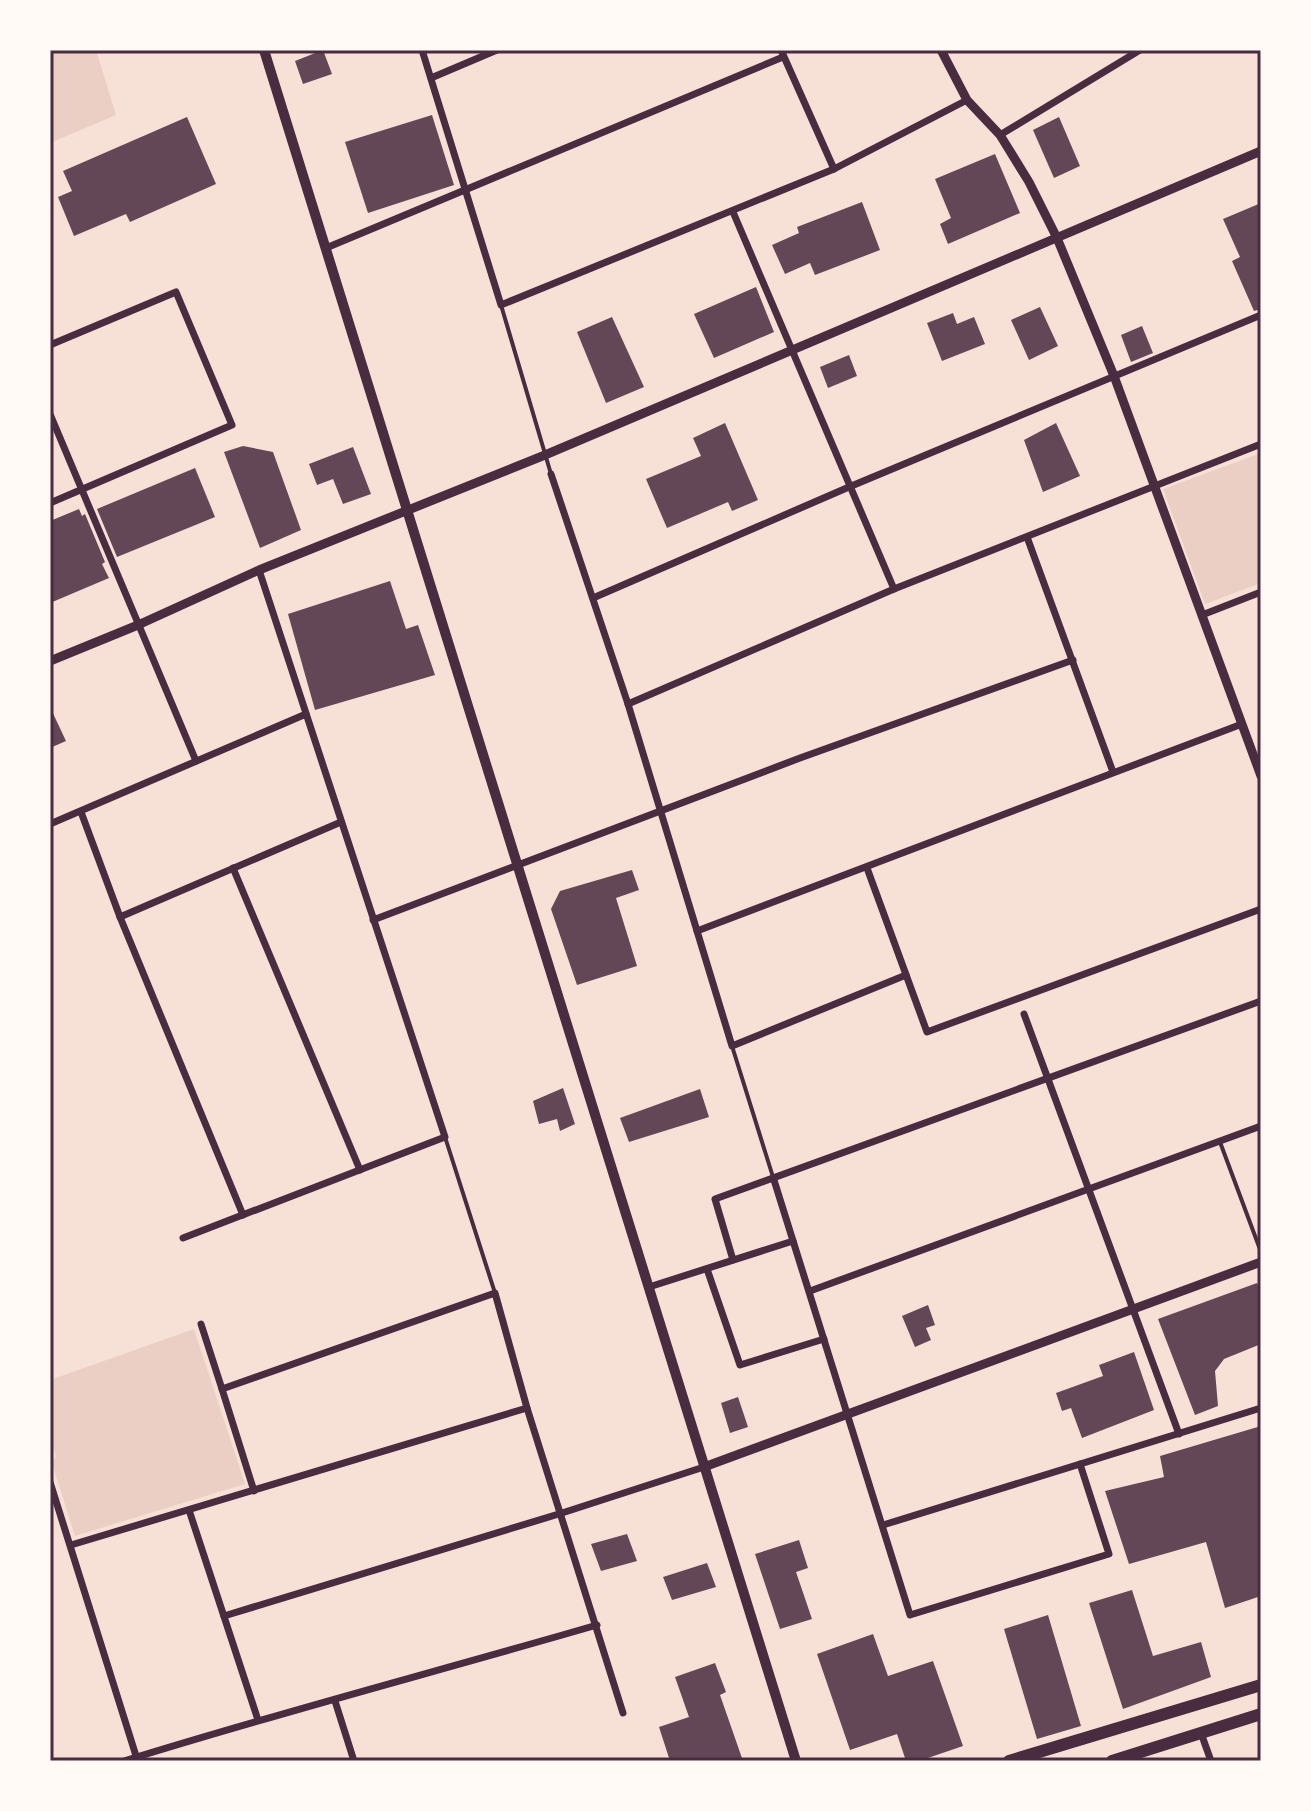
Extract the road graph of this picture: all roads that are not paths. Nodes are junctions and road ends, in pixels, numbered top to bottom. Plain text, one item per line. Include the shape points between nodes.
1 (264, 50) edge
2 (422, 50) edge
3 (497, 50) edge
4 (941, 50) edge
5 (1140, 50) edge
6 (782, 53) edge
7 (431, 78) junction
8 (967, 100) junction
9 (1000, 135) junction
10 (1261, 151) edge
11 (834, 169) junction
12 (467, 191) junction
13 (733, 212) junction
14 (1057, 238) junction
15 (326, 248) junction
16 (501, 305) junction
17 (1261, 315) edge
18 (50, 345) edge
19 (792, 349) junction
20 (1114, 376) junction
21 (50, 414) edge
22 (1261, 444) edge
23 (545, 455) junction
24 (551, 474) joint
25 (849, 487) junction
26 (1155, 487) junction
27 (80, 490) junction
28 (50, 503) edge
29 (409, 511) junction
30 (1027, 537) junction
31 (259, 570) junction
32 (894, 589) junction
33 (1261, 592) edge
34 (593, 598) junction
35 (1202, 615) junction
36 (138, 625) junction
37 (1073, 660) junction
38 (50, 661) edge
39 (628, 704) junction
40 (306, 714) junction
41 (1242, 724) junction
42 (196, 761) junction
43 (1113, 772) junction
44 (1261, 776) edge
45 (661, 811) junction
46 (81, 812) junction
47 (341, 822) junction
48 (50, 824) edge
49 (517, 863) junction
50 (233, 868) junction
51 (867, 868) junction
52 (1261, 909) edge
53 (120, 917) junction
54 (373, 920) junction
55 (697, 931) junction
56 (906, 975) junction
57 (1261, 1001) edge
58 (1024, 1014) dead end
59 (732, 1046) junction
60 (1049, 1078) junction
61 (1261, 1126) edge
62 (445, 1137) junction
63 (1220, 1142) junction
64 (360, 1170) junction
65 (774, 1180) junction
66 (1090, 1190) junction
67 (243, 1215) junction
68 (183, 1238) dead end
69 (793, 1241) junction
70 (1261, 1252) edge
71 (733, 1260) junction
72 (1261, 1262) edge
73 (707, 1269) junction
74 (649, 1287) junction
75 (810, 1291) junction
76 (495, 1293) junction
77 (1135, 1310) junction
78 (201, 1324) dead end
79 (824, 1339) junction
80 (222, 1389) junction
81 (527, 1408) junction
82 (1261, 1408) edge
83 (846, 1415) junction
84 (1179, 1434) junction
85 (1080, 1464) junction
86 (704, 1467) junction
87 (50, 1482) edge
88 (254, 1491) junction
89 (189, 1510) junction
90 (562, 1513) junction
91 (883, 1525) junction
92 (71, 1545) junction
93 (224, 1616) junction
94 (597, 1625) junction
95 (1261, 1685) edge
96 (335, 1701) junction
97 (623, 1713) dead end
98 (1261, 1714) edge
99 (258, 1720) junction
100 (1201, 1733) junction
101 (137, 1759) edge
102 (124, 1761) edge
103 (354, 1761) edge
104 (796, 1761) edge
105 (1009, 1761) edge
106 (1112, 1761) edge
107 (1211, 1761) edge

1 - 15 main road
2 - 7 street
3 - 7 street
4 - 8 street
5 - 9 street
6 - 11 street
6 - 12 street
7 - 12 street
8 - 9 street
8 - 11 street
9 - 14 street
10 - 14 street
11 - 13 street
12 - 15 street
12 - 16 street
13 - 16 street
13 - 19 street
14 - 19 street
14 - 20 street
15 - 29 main road
16 - 23 lane
17 - 20 street
18 - 27 street via 176,292 232,425
19 - 23 street
19 - 25 street
20 - 25 street
20 - 26 street
21 - 27 street
22 - 26 street
23 - 24 lane
23 - 29 street
24 - 34 street
25 - 32 street
25 - 34 street
26 - 30 street
26 - 35 street
27 - 28 street
27 - 36 street
29 - 31 street
29 - 49 main road
30 - 32 street
30 - 37 street
31 - 36 street
31 - 40 street
32 - 39 street
33 - 35 street
34 - 39 street
35 - 41 street
36 - 38 street
36 - 42 street
37 - 43 street
37 - 45 street
39 - 45 street
40 - 42 street
40 - 47 street
41 - 43 street
41 - 44 street
42 - 46 street
43 - 51 street
45 - 49 street
45 - 55 street
46 - 48 street
46 - 53 street
47 - 50 street
47 - 54 street
49 - 54 street
49 - 74 main road
50 - 53 street
50 - 64 street
51 - 55 street
51 - 56 street
52 - 56 street via 927,1032
53 - 67 street
54 - 62 street
55 - 59 street
56 - 59 street
57 - 60 street
58 - 60 street
59 - 65 lane
60 - 65 street
60 - 66 street
61 - 63 street
62 - 64 street
62 - 76 lane
63 - 66 street
63 - 70 lane
64 - 67 street
65 - 69 street
65 - 71 street via 715,1199
66 - 75 street
66 - 77 street
67 - 68 street
69 - 71 street
69 - 75 street
71 - 73 street
72 - 77 street
73 - 74 street
73 - 79 street via 740,1365
74 - 86 main road
75 - 79 street
76 - 80 street
76 - 81 street
77 - 83 street
77 - 84 street
78 - 80 street
79 - 83 street
80 - 88 street
81 - 88 street
81 - 90 street
82 - 84 street
83 - 86 street
83 - 91 street
84 - 85 street
85 - 91 street
85 - 91 street via 1109,1554 910,1615
86 - 90 street
86 - 104 main road
87 - 92 street
88 - 89 street
89 - 92 street
89 - 93 street
90 - 93 street
90 - 94 street
92 - 101 street
93 - 99 street
94 - 96 street
94 - 97 street
95 - 105 highway
96 - 99 street
96 - 103 street
98 - 100 highway
99 - 101 street
100 - 106 highway
100 - 107 street
101 - 102 street

